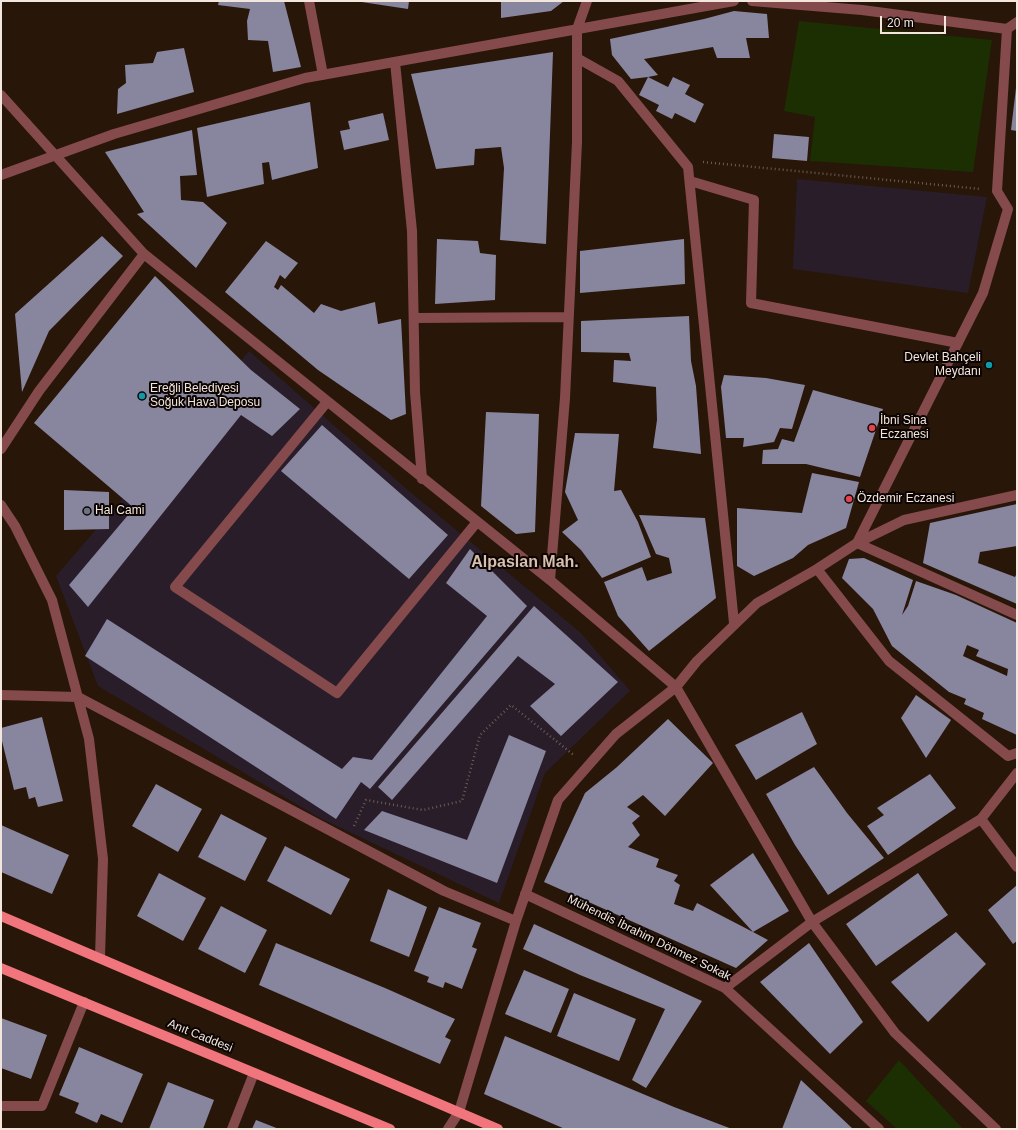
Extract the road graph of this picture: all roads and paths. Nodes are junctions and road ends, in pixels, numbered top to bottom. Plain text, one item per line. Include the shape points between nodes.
1 (310, 1) edge
2 (587, 1) edge
3 (734, 1) edge
4 (752, 1) edge
5 (1017, 22) edge
6 (577, 29) junction
7 (1007, 29) junction
8 (577, 58) junction
9 (395, 62) junction
10 (323, 75) junction
11 (1, 95) edge
12 (56, 156) junction
13 (683, 160) junction
14 (1, 175) edge
15 (690, 181) junction
16 (997, 191) junction
17 (1013, 210) edge
18 (144, 254) junction
19 (568, 317) junction
20 (414, 318) junction
21 (958, 343) junction
22 (327, 402) junction
23 (1, 449) edge
24 (422, 479) junction
25 (1017, 495) edge
26 (1, 505) edge
27 (477, 522) junction
28 (857, 543) junction
29 (817, 569) junction
30 (550, 580) junction
31 (1017, 615) edge
32 (734, 623) junction
33 (676, 687) junction
34 (1, 696) edge
35 (78, 697) junction
36 (1017, 753) edge
37 (587, 767) junction
38 (1017, 773) edge
39 (980, 819) junction
40 (347, 840) junction
41 (1017, 867) edge
42 (525, 894) junction
43 (1, 916) edge
44 (516, 921) junction
45 (812, 922) junction
46 (100, 957) junction
47 (1, 968) edge
48 (725, 988) junction
49 (84, 1002) junction
50 (254, 1073) junction
51 (1, 1106) edge
52 (458, 1112) junction
53 (232, 1129) edge
54 (390, 1129) edge
55 (448, 1129) edge
56 (498, 1129) edge
57 (879, 1129) edge
58 (996, 1129) edge

1 - 10 street
2 - 6 street
3 - 6 street
4 - 7 street via 862,10
5 - 7 street
6 - 8 street
6 - 9 street
7 - 16 street
8 - 13 street via 618,81
8 - 19 street via 577,142
9 - 10 street
9 - 20 street via 412,231
10 - 12 street via 305,78 114,134
11 - 12 street
12 - 14 street
12 - 18 street
13 - 15 street via 688,167
13 - 16 path
15 - 21 street via 754,200 751,303
15 - 32 street
16 - 17 street
17 - 21 street via 983,293
18 - 22 street
18 - 23 street via 39,391
19 - 20 street
19 - 30 street via 565,398
20 - 24 street via 415,392
21 - 28 street
22 - 24 street
22 - 27 street via 175,587 337,693
24 - 27 street
25 - 28 street via 904,520
26 - 35 street via 15,526 52,600
27 - 30 street
28 - 29 street
28 - 31 street
29 - 32 street via 757,603
29 - 36 street via 889,661 1008,756
30 - 33 street
32 - 33 street
33 - 37 street via 616,734
33 - 45 street
34 - 35 street
35 - 40 street
35 - 46 street via 89,739 103,859
37 - 40 path via 511,705 480,735 462,801 423,810 366,800
37 - 42 street via 558,800
38 - 39 street
39 - 41 street
39 - 45 street
40 - 44 street via 444,891
42 - 44 street
42 - 48 street, Mühendis İbrahim Dönmez Sokak
43 - 46 main road
44 - 52 street
45 - 48 street
45 - 58 street via 895,1033
46 - 52 main road
47 - 49 main road, Anıt Caddesi
48 - 57 street, Mühendis İbrahim Dönmez Sokak
49 - 50 main road, Anıt Caddesi
49 - 51 street via 42,1106
50 - 53 street
50 - 54 main road, Anıt Caddesi
52 - 55 street
52 - 56 main road

